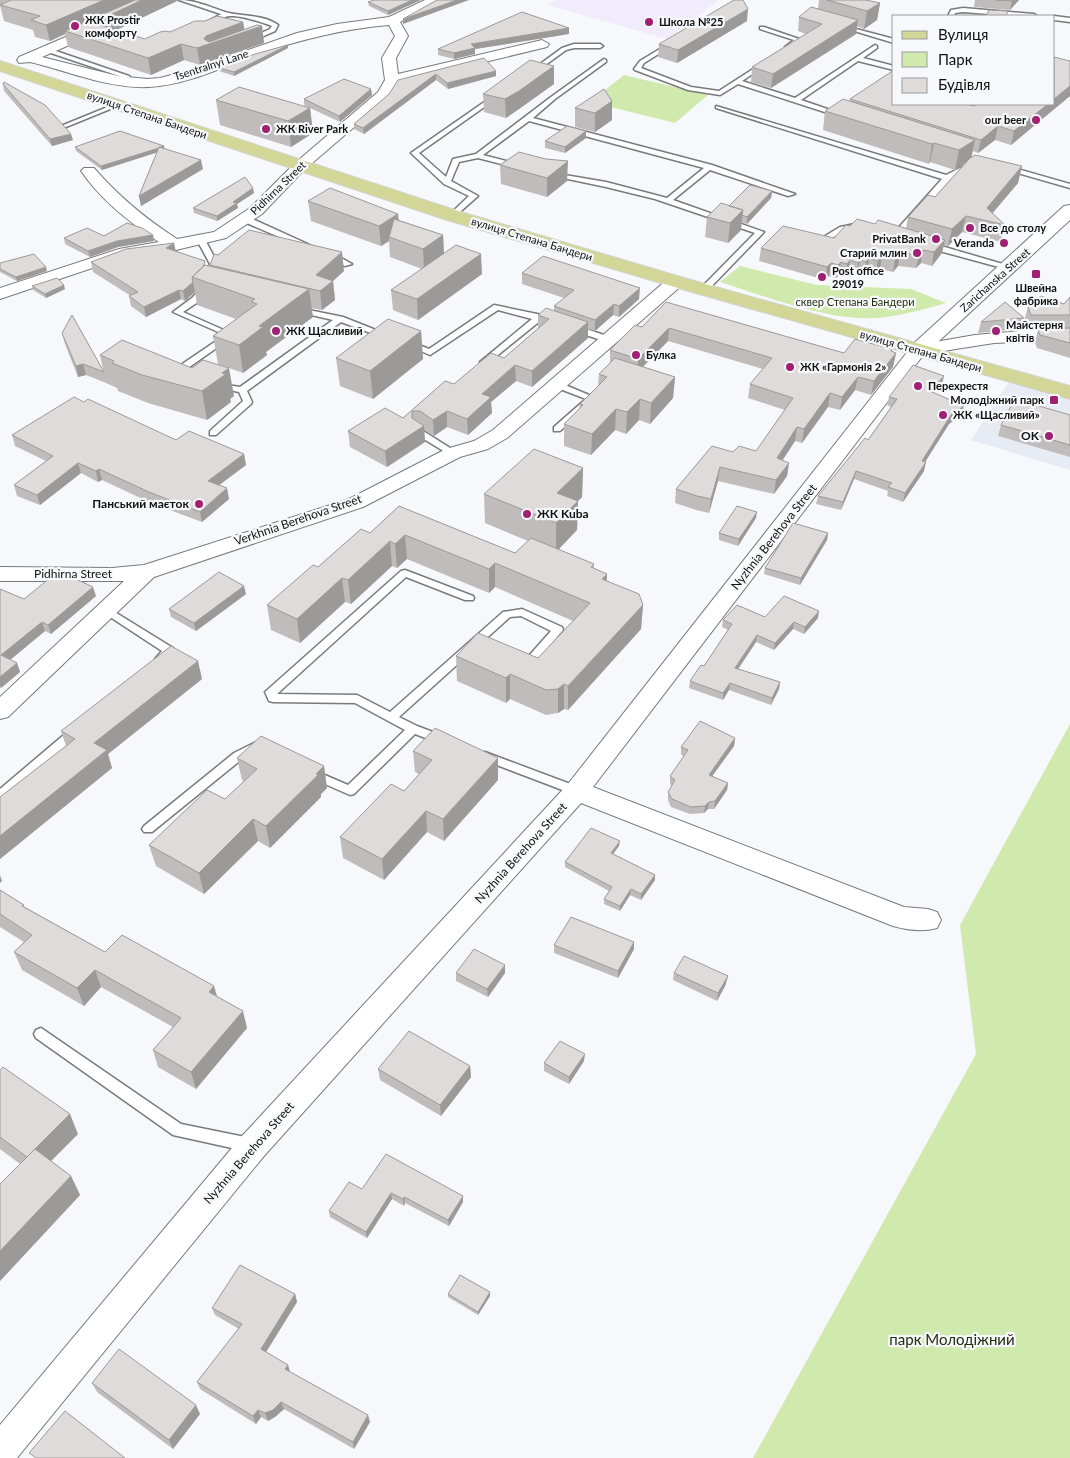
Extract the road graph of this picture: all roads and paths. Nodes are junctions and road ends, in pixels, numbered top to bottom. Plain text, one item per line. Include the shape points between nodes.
1 (182, 0) edge
2 (435, 0) edge
3 (226, 14) junction
4 (951, 15) edge
5 (1022, 15) edge
6 (1055, 18) edge
7 (1070, 20) edge
8 (392, 21) junction
9 (107, 23) edge
10 (835, 24) edge
11 (202, 26) edge
12 (762, 28) dead end
13 (680, 40) edge
14 (892, 40) edge
15 (245, 42) edge
16 (542, 44) edge
17 (600, 46) dead end
18 (875, 47) dead end
19 (47, 50) junction
20 (784, 50) edge
21 (28, 58) junction
22 (857, 59) junction
23 (604, 61) dead end
24 (768, 61) edge
25 (3, 67) edge
26 (892, 68) edge
27 (127, 77) edge
28 (525, 77) edge
29 (392, 80) junction
30 (738, 82) junction
31 (501, 93) edge
32 (796, 101) junction
33 (117, 105) junction
34 (718, 107) dead end
35 (844, 116) edge
36 (528, 119) junction
37 (64, 126) edge
38 (478, 156) junction
39 (994, 163) edge
40 (977, 164) edge
41 (299, 167) junction
42 (709, 167) junction
43 (526, 169) edge
44 (89, 171) dead end
45 (546, 174) edge
46 (947, 178) junction
47 (448, 182) junction
48 (1070, 186) edge
49 (791, 194) dead end
50 (669, 200) junction
51 (1070, 210) edge
52 (453, 216) junction
53 (245, 219) junction
54 (875, 227) edge
55 (803, 237) edge
56 (905, 238) edge
57 (202, 240) junction
58 (922, 243) edge
59 (176, 244) junction
60 (314, 249) edge
61 (322, 252) edge
62 (348, 264) dead end
63 (1009, 267) junction
64 (675, 282) junction
65 (207, 287) junction
66 (216, 290) edge
67 (703, 290) junction
68 (0, 294) edge
69 (293, 308) edge
70 (539, 318) junction
71 (340, 319) junction
72 (1070, 335) edge
73 (394, 339) edge
74 (610, 340) junction
75 (403, 342) edge
76 (918, 350) junction
77 (472, 372) edge
78 (180, 378) edge
79 (206, 383) edge
80 (558, 385) junction
81 (242, 390) junction
82 (1070, 393) edge
83 (557, 429) dead end
84 (417, 430) edge
85 (213, 432) dead end
86 (453, 453) junction
87 (146, 572) junction
88 (0, 574) edge
89 (469, 598) dead end
90 (105, 609) junction
91 (471, 646) junction
92 (488, 652) edge
93 (512, 660) edge
94 (154, 664) edge
95 (0, 711) edge
96 (392, 717) junction
97 (88, 720) edge
98 (413, 728) junction
99 (450, 742) edge
100 (264, 750) edge
101 (477, 753) edge
102 (307, 771) edge
103 (577, 791) junction
104 (0, 796) edge
105 (148, 829) dead end
106 (928, 920) dead end
107 (41, 1034) dead end
108 (253, 1146) junction
109 (0, 1452) edge

1 - 3 lane
2 - 8 street
3 - 11 lane
3 - 15 lane via 275,25 273,30
4 - 5 lane via 953,11 963,10
6 - 7 lane
8 - 21 street, Tsentralnyi Lane via 358,23 320,31 150,83 114,79
8 - 29 street via 403,37 389,58
9 - 19 street
10 - 14 lane
12 - 20 lane via 799,40
13 - 30 lane via 642,62 637,70 690,89 720,93
16 - 29 street
17 - 28 lane via 574,46 564,50
18 - 22 lane
19 - 21 street
19 - 27 lane
21 - 25 street
22 - 26 lane
22 - 32 lane
23 - 36 lane
24 - 30 lane
25 - 33 main road, вулиця Степана Бандери
29 - 41 street, Pidhirna Street via 383,95
30 - 32 lane
31 - 47 lane via 415,153
32 - 35 lane
33 - 37 lane
33 - 41 main road, вулиця Степана Бандери
34 - 46 lane
36 - 38 lane
36 - 42 lane
38 - 43 lane
38 - 47 lane via 456,161
39 - 48 lane
40 - 46 lane
41 - 52 main road, вулиця Степана Бандери
41 - 53 street, Pidhirna Street
42 - 49 lane
42 - 50 lane
44 - 59 street via 103,189 134,216
45 - 50 lane
46 - 56 lane via 892,234
47 - 52 lane via 474,196
50 - 67 lane via 760,232
51 - 63 street, Zarichanska Street
52 - 64 main road, вулиця Степана Бандери
53 - 57 street, Pidhirna Street via 220,235
53 - 60 lane
54 - 55 lane via 847,226 823,241
57 - 59 street, Pidhirna Street
57 - 65 lane via 214,264
58 - 63 lane
59 - 68 street, Pidhirna Street via 125,252
61 - 62 lane
63 - 76 street, Zarichanska Street
64 - 67 main road, вулиця Степана Бандери
64 - 74 street, Verkhnia Berehova Street
65 - 66 lane
65 - 78 lane via 177,312 231,335 171,377
67 - 76 main road, вулиця Степана Бандери
69 - 71 lane
70 - 74 lane
70 - 75 lane via 497,307 430,352
70 - 77 lane
71 - 73 lane
71 - 81 lane
72 - 76 street via 1034,334 976,339
74 - 80 street, Verkhnia Berehova Street
76 - 82 main road, вулиця Степана Бандери
76 - 103 street, Nyzhnia Berehova Street
79 - 81 lane
80 - 83 lane via 592,398
80 - 86 street, Verkhnia Berehova Street via 500,434
81 - 85 lane via 248,402
84 - 86 lane
86 - 87 street, Verkhnia Berehova Street via 356,503
87 - 88 street, Pidhirna Street
87 - 90 street, Verkhnia Berehova Street
89 - 96 lane via 405,573 270,692 272,698 357,699
90 - 94 lane via 169,652
90 - 95 street, Verkhnia Berehova Street
91 - 92 lane
91 - 93 lane via 507,614 522,612 558,630 529,662
91 - 96 lane
96 - 98 lane
97 - 104 lane
98 - 99 lane
98 - 102 lane via 350,791
100 - 105 lane via 256,746 238,756
101 - 103 lane
103 - 106 street via 902,918
103 - 108 street, Nyzhnia Berehova Street
107 - 108 lane via 178,1130
108 - 109 street, Nyzhnia Berehova Street

